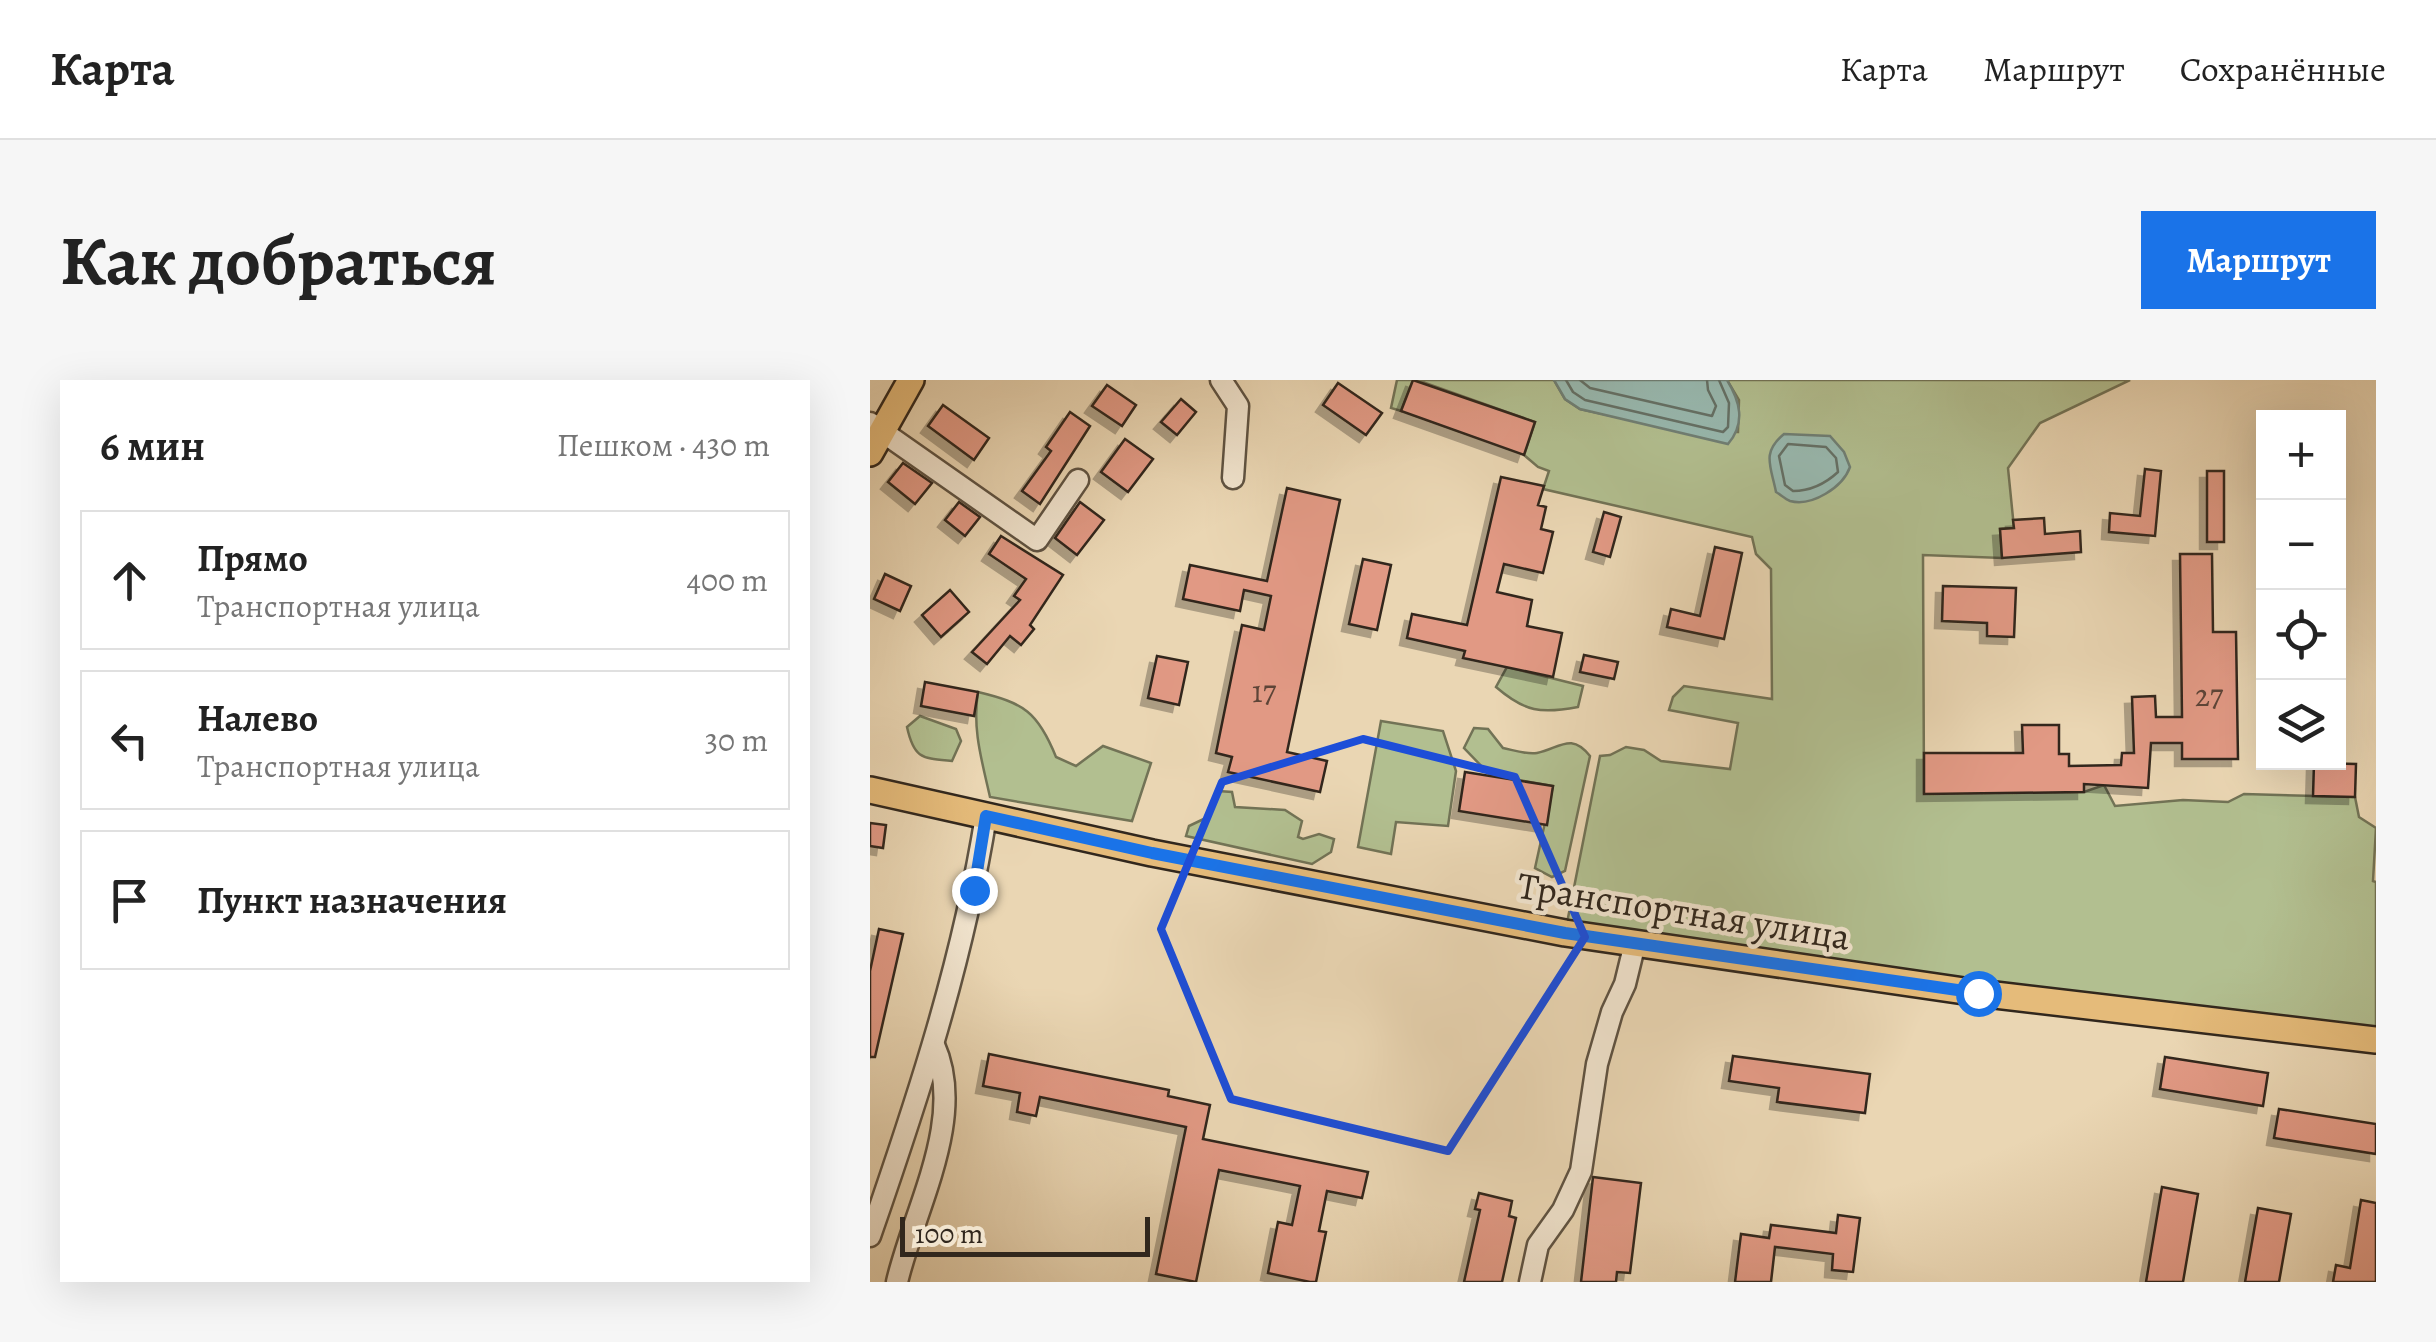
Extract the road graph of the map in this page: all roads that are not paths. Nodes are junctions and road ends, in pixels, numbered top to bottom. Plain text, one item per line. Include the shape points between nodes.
1 (911, 380) edge
2 (1221, 380) edge
3 (875, 436) edge
4 (1233, 478) dead end
5 (1078, 480) dead end
6 (870, 790) edge
7 (986, 816) junction
8 (1635, 943) junction
9 (2376, 1040) edge
10 (934, 1045) junction
11 (870, 1236) edge
12 (897, 1282) edge
13 (1530, 1282) edge

1 - 3 main road
2 - 4 street via 1238,406
3 - 5 street via 1036,540
6 - 7 main road, Транспортная улица
7 - 8 main road, Транспортная улица
7 - 10 street
8 - 9 main road, Транспортная улица
8 - 13 street via 1597,1064 1582,1171 1538,1245
10 - 11 street
10 - 12 street via 946,1094 935,1162

